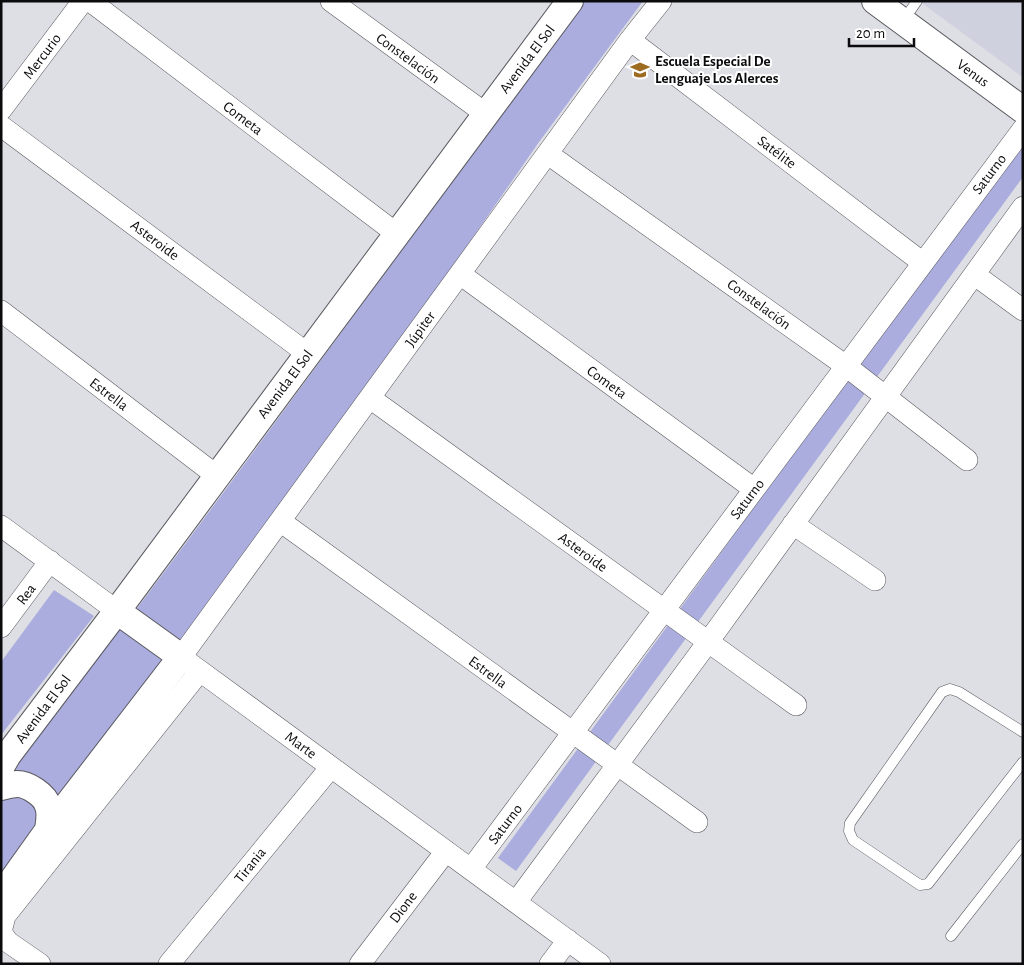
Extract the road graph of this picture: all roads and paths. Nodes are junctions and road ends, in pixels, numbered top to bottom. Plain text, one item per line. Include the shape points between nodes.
1 (82, 1) edge
2 (90, 1) edge
3 (331, 1) edge
4 (570, 1) edge
5 (661, 1) edge
6 (875, 1) edge
7 (910, 11) edge
8 (630, 40) junction
9 (1, 110) edge
10 (1023, 110) edge
11 (486, 114) junction
12 (1, 126) edge
13 (1023, 129) edge
14 (548, 154) junction
15 (1023, 207) edge
16 (397, 234) junction
17 (923, 263) junction
18 (460, 274) junction
19 (975, 275) junction
20 (1023, 310) edge
21 (1, 311) edge
22 (308, 354) junction
23 (846, 366) junction
24 (886, 397) junction
25 (370, 398) junction
26 (967, 460) dead end
27 (217, 476) junction
28 (754, 489) junction
29 (280, 521) junction
30 (793, 524) junction
31 (1, 526) edge
32 (50, 561) junction
33 (875, 580) dead end
34 (664, 610) junction
35 (117, 611) junction
36 (1, 627) edge
37 (708, 642) junction
38 (190, 664) junction
39 (796, 705) dead end
40 (1023, 732) edge
41 (573, 733) junction
42 (1023, 762) edge
43 (618, 766) junction
44 (1, 767) edge
45 (331, 767) junction
46 (1, 787) edge
47 (697, 822) dead end
48 (48, 830) junction
49 (1023, 844) edge
50 (446, 851) junction
51 (471, 869) junction
52 (1, 896) edge
53 (516, 902) junction
54 (951, 936) dead end
55 (568, 940) junction
56 (40, 964) edge
57 (169, 964) edge
58 (360, 964) edge
59 (550, 964) edge
60 (600, 964) edge

1 - 9 street, Mercurio
2 - 16 street, Cometa
3 - 11 street, Constelación
4 - 11 street, Avenida El Sol
5 - 8 street, Júpiter
6 - 7 street, Venus
7 - 10 street, Venus
8 - 14 street, Júpiter
8 - 17 street, Satélite
11 - 16 street, Avenida El Sol
12 - 22 street, Asteroide
13 - 17 street, Saturno
14 - 18 street, Júpiter
14 - 23 street, Constelación
15 - 19 street
16 - 22 street, Avenida El Sol
17 - 23 street, Saturno
18 - 25 street, Júpiter
18 - 28 street, Cometa
19 - 20 street
19 - 24 street
21 - 27 street, Estrella
22 - 27 street, Avenida El Sol
23 - 24 street, Constelación
23 - 28 street, Saturno
24 - 26 street, Constelación
24 - 30 street
25 - 29 street, Júpiter
25 - 34 street, Asteroide
27 - 35 street, Avenida El Sol
28 - 34 street, Saturno
29 - 38 street, Júpiter
29 - 41 street, Estrella
30 - 33 street
30 - 37 street
31 - 32 street, Marte
32 - 35 street, Marte
32 - 36 street, Rea
34 - 37 street, Asteroide
34 - 41 street, Saturno
35 - 38 street, Marte
35 - 44 street, Avenida El Sol
37 - 39 street, Asteroide
37 - 43 street
38 - 45 street, Marte
38 - 48 street
38 - 56 street, Júpiter via 5,916 1,932 8,942
40 - 42 lane via 959,692 950,688 942,692 850,824 849,831 853,840 905,875 920,885 928,884
41 - 43 street, Estrella
41 - 51 street, Saturno
43 - 47 street, Estrella
43 - 53 street
45 - 50 street, Marte
45 - 57 street, Tirania
46 - 48 street via 16,784 35,790 48,803
48 - 52 street
49 - 54 lane
50 - 51 street, Marte
50 - 58 street, Dione
51 - 53 street, Marte
53 - 55 street, Marte
55 - 59 street
55 - 60 street, Marte

